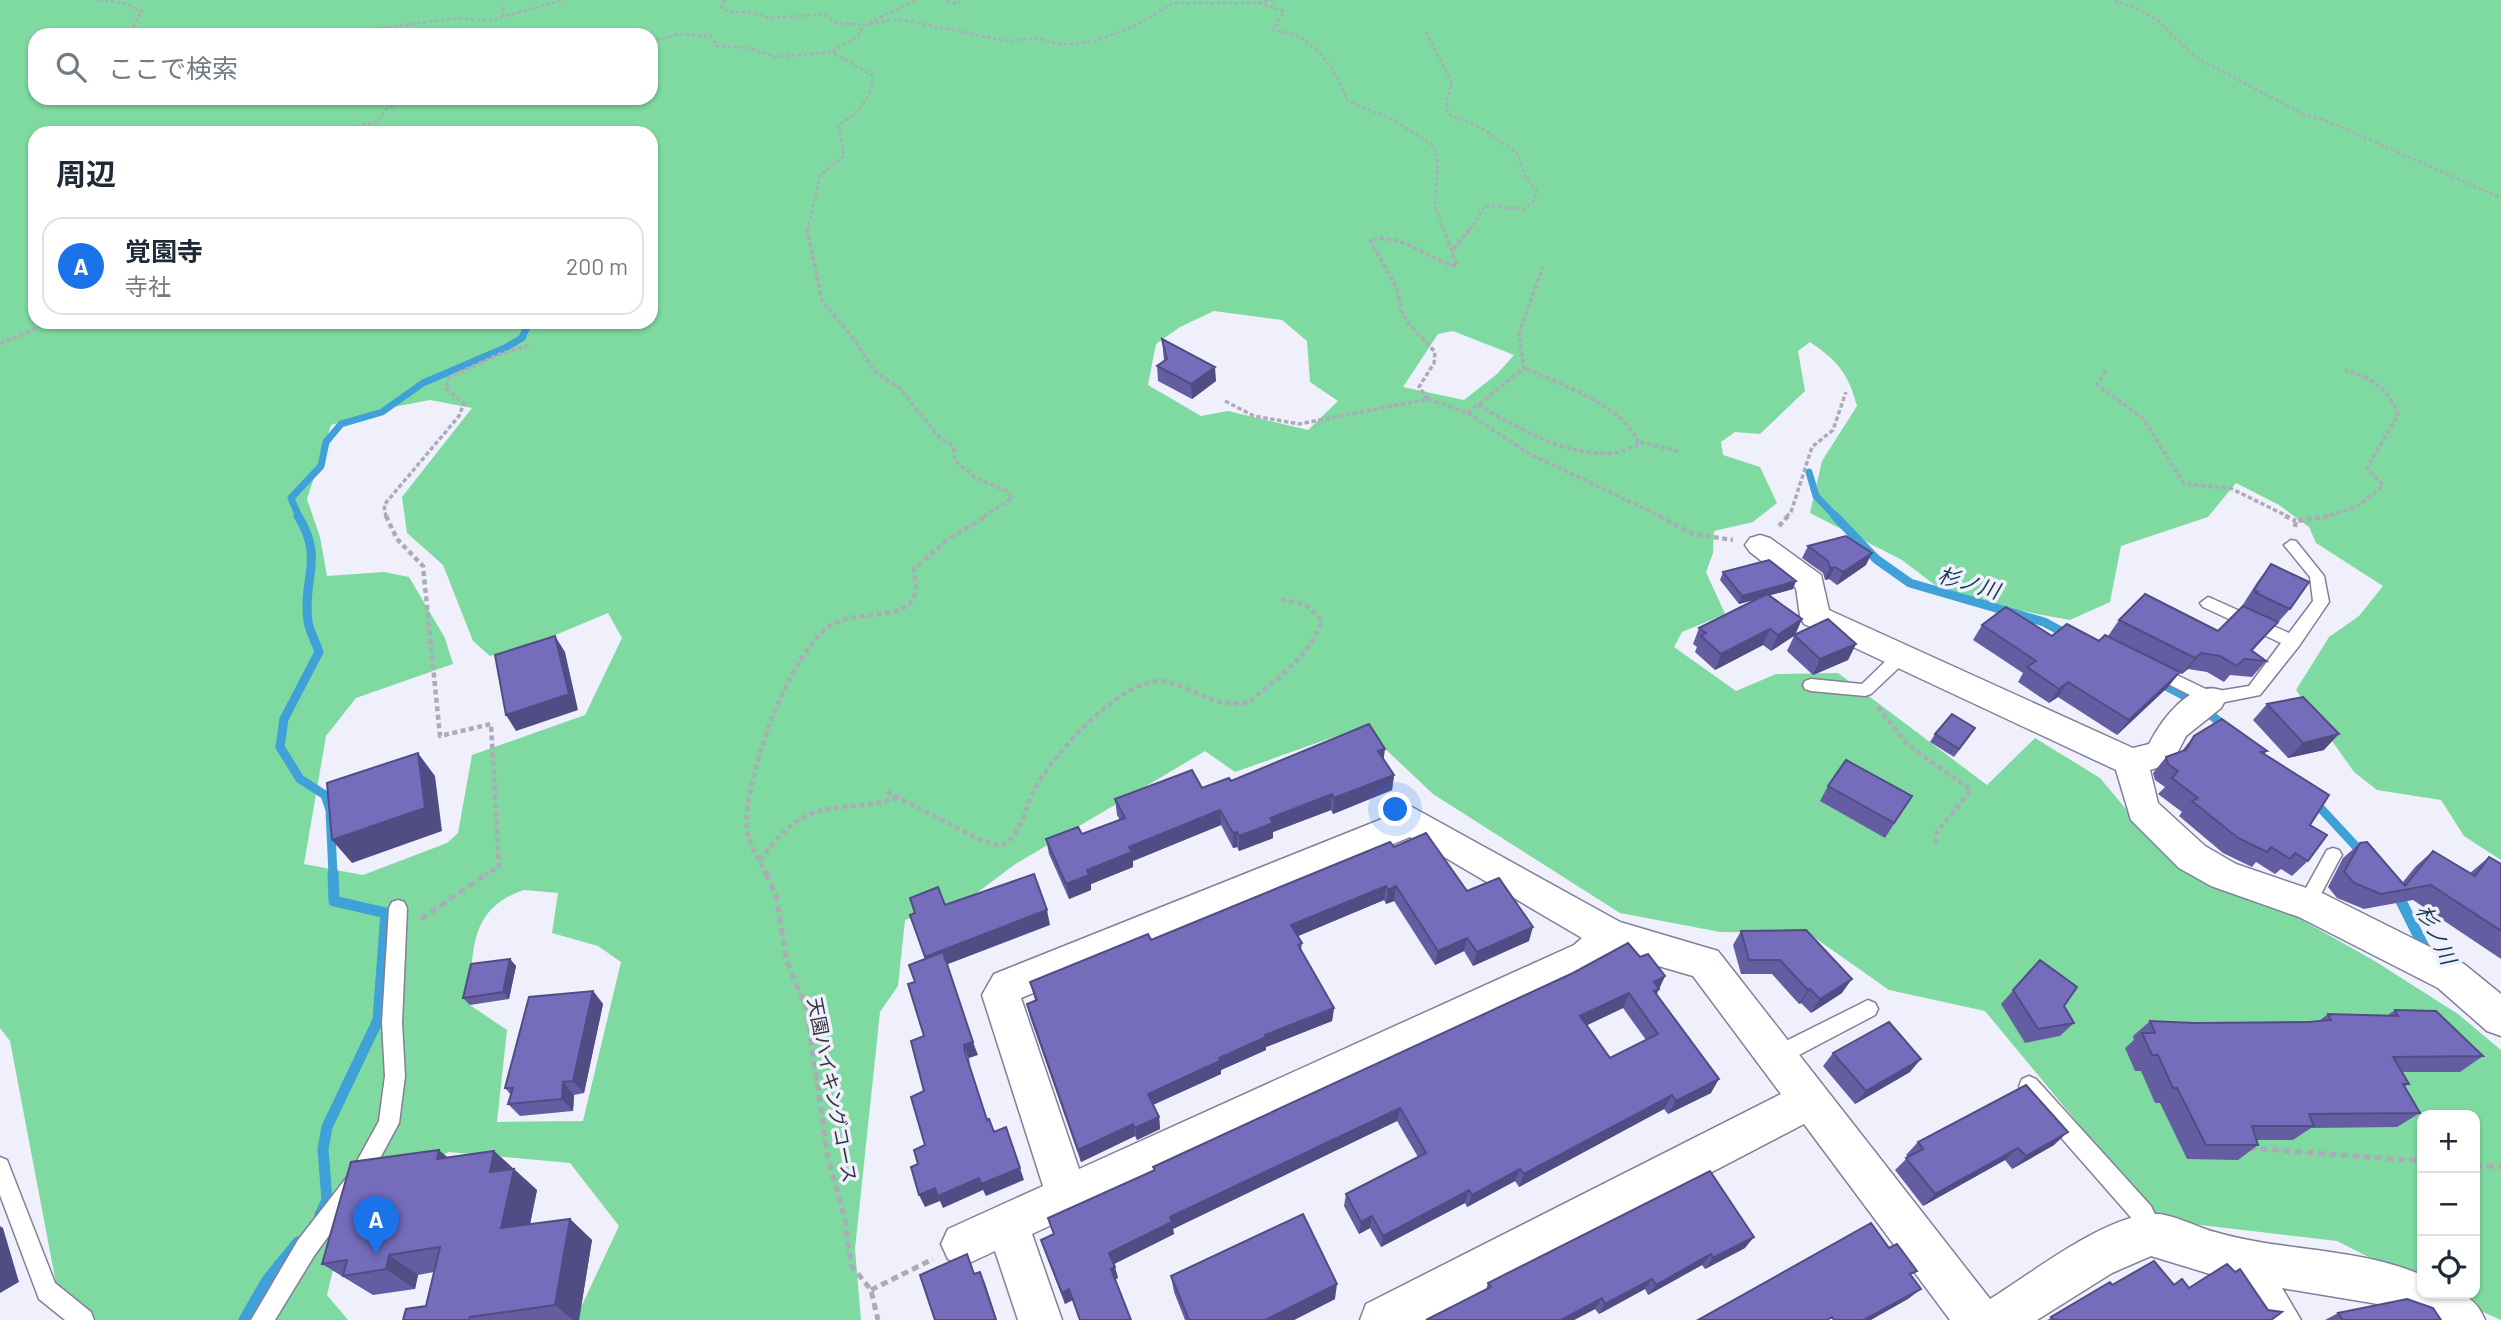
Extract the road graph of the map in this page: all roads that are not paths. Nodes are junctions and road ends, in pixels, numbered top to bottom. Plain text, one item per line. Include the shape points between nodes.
1 (1760, 545) road end
2 (2291, 545) road end
3 (2208, 603) dead end
4 (2293, 642) junction
5 (1907, 660) junction
6 (2137, 662) edge
7 (1811, 685) dead end
8 (2210, 699) junction
9 (2131, 762) junction
10 (2333, 855) dead end
11 (2307, 903) junction
12 (398, 908) dead end
13 (1611, 936) junction
14 (1868, 1009) dead end
15 (2501, 1017) edge
16 (1775, 1057) junction
17 (2029, 1086) edge
18 (1808, 1101) junction
19 (0, 1167) edge
20 (1067, 1196) junction
21 (1007, 1223) junction
22 (2153, 1234) junction
23 (963, 1244) road end
24 (2234, 1258) junction
25 (83, 1320) edge
26 (262, 1320) edge
27 (1040, 1320) edge
28 (1382, 1320) edge
29 (1978, 1320) edge
30 (1997, 1320) edge
31 (2278, 1320) edge
32 (2463, 1320) edge

1 - 5 street via 1810,583 1815,616
2 - 4 lane via 2317,576 2320,602
3 - 4 lane
4 - 8 lane via 2255,691
5 - 7 lane via 1865,690
5 - 9 street
6 - 8 lane
8 - 9 street via 2174,727 2160,754
9 - 11 street via 2143,810 2192,858 2224,875
10 - 11 lane
11 - 15 street via 2451,976
12 - 26 lane via 392,1023 395,1076 389,1123 358,1180 306,1248
13 - 16 street via 1705,964
13 - 20 street via 1587,957
13 - 20 street via 1412,821 1007,986 1001,995
14 - 16 lane
16 - 18 street
17 - 22 lane via 2143,1214
18 - 28 street
18 - 29 street
19 - 25 lane via 47,1291
20 - 21 street
21 - 23 street
21 - 27 street
22 - 24 street via 2190,1249
22 - 30 street via 2126,1242
24 - 31 street
24 - 32 street via 2376,1281 2423,1297

